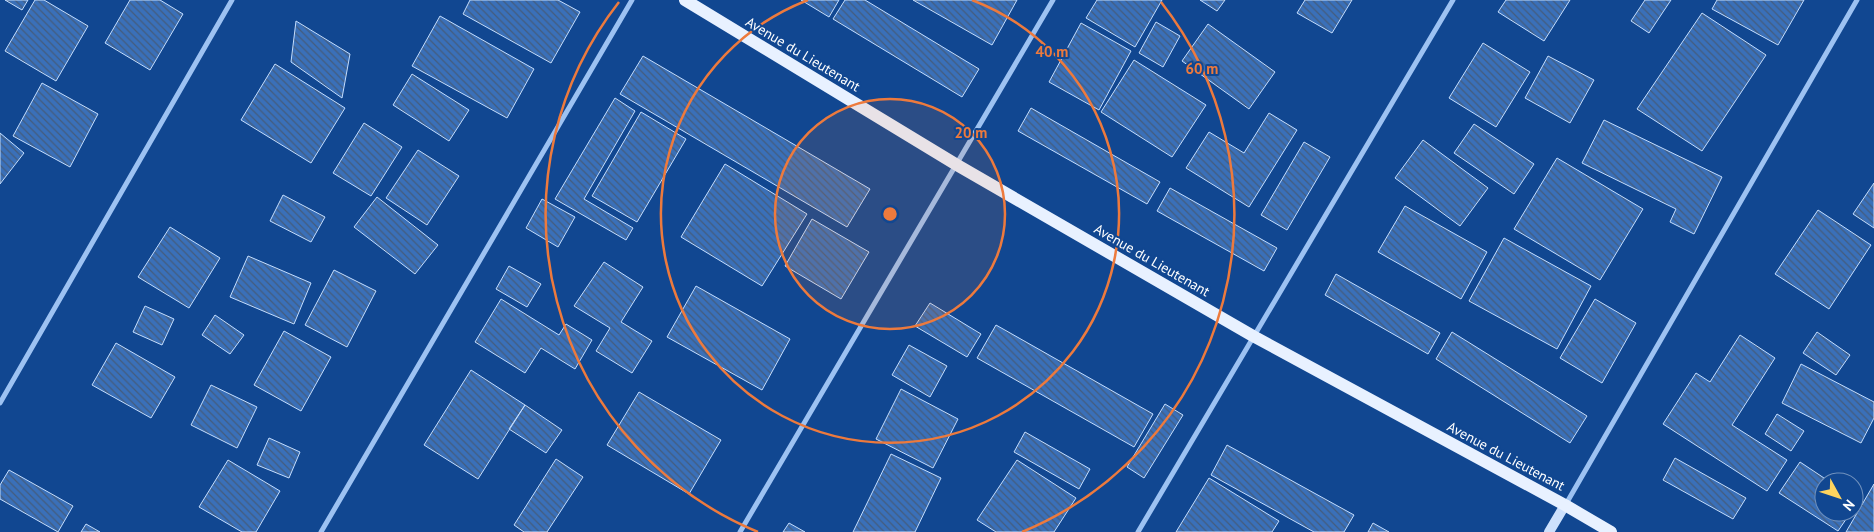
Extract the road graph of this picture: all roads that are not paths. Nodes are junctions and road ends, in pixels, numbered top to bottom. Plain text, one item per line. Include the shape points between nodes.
1 (232, 0) edge
2 (632, 0) edge
3 (685, 0) edge
4 (1053, 0) edge
5 (1453, 0) edge
6 (1857, 0) edge
7 (958, 165) junction
8 (1253, 336) junction
9 (0, 403) edge
10 (1565, 505) junction
11 (320, 532) edge
12 (740, 532) edge
13 (1138, 532) edge
14 (1549, 532) edge
15 (1611, 532) edge

1 - 9 street
2 - 11 street
3 - 7 main road, Avenue du Lieutenant
4 - 7 street
5 - 8 street
6 - 10 street
7 - 8 main road, Avenue du Lieutenant
7 - 12 street
8 - 10 main road, Avenue du Lieutenant
8 - 13 street
10 - 14 street
10 - 15 main road, Avenue du Lieutenant

